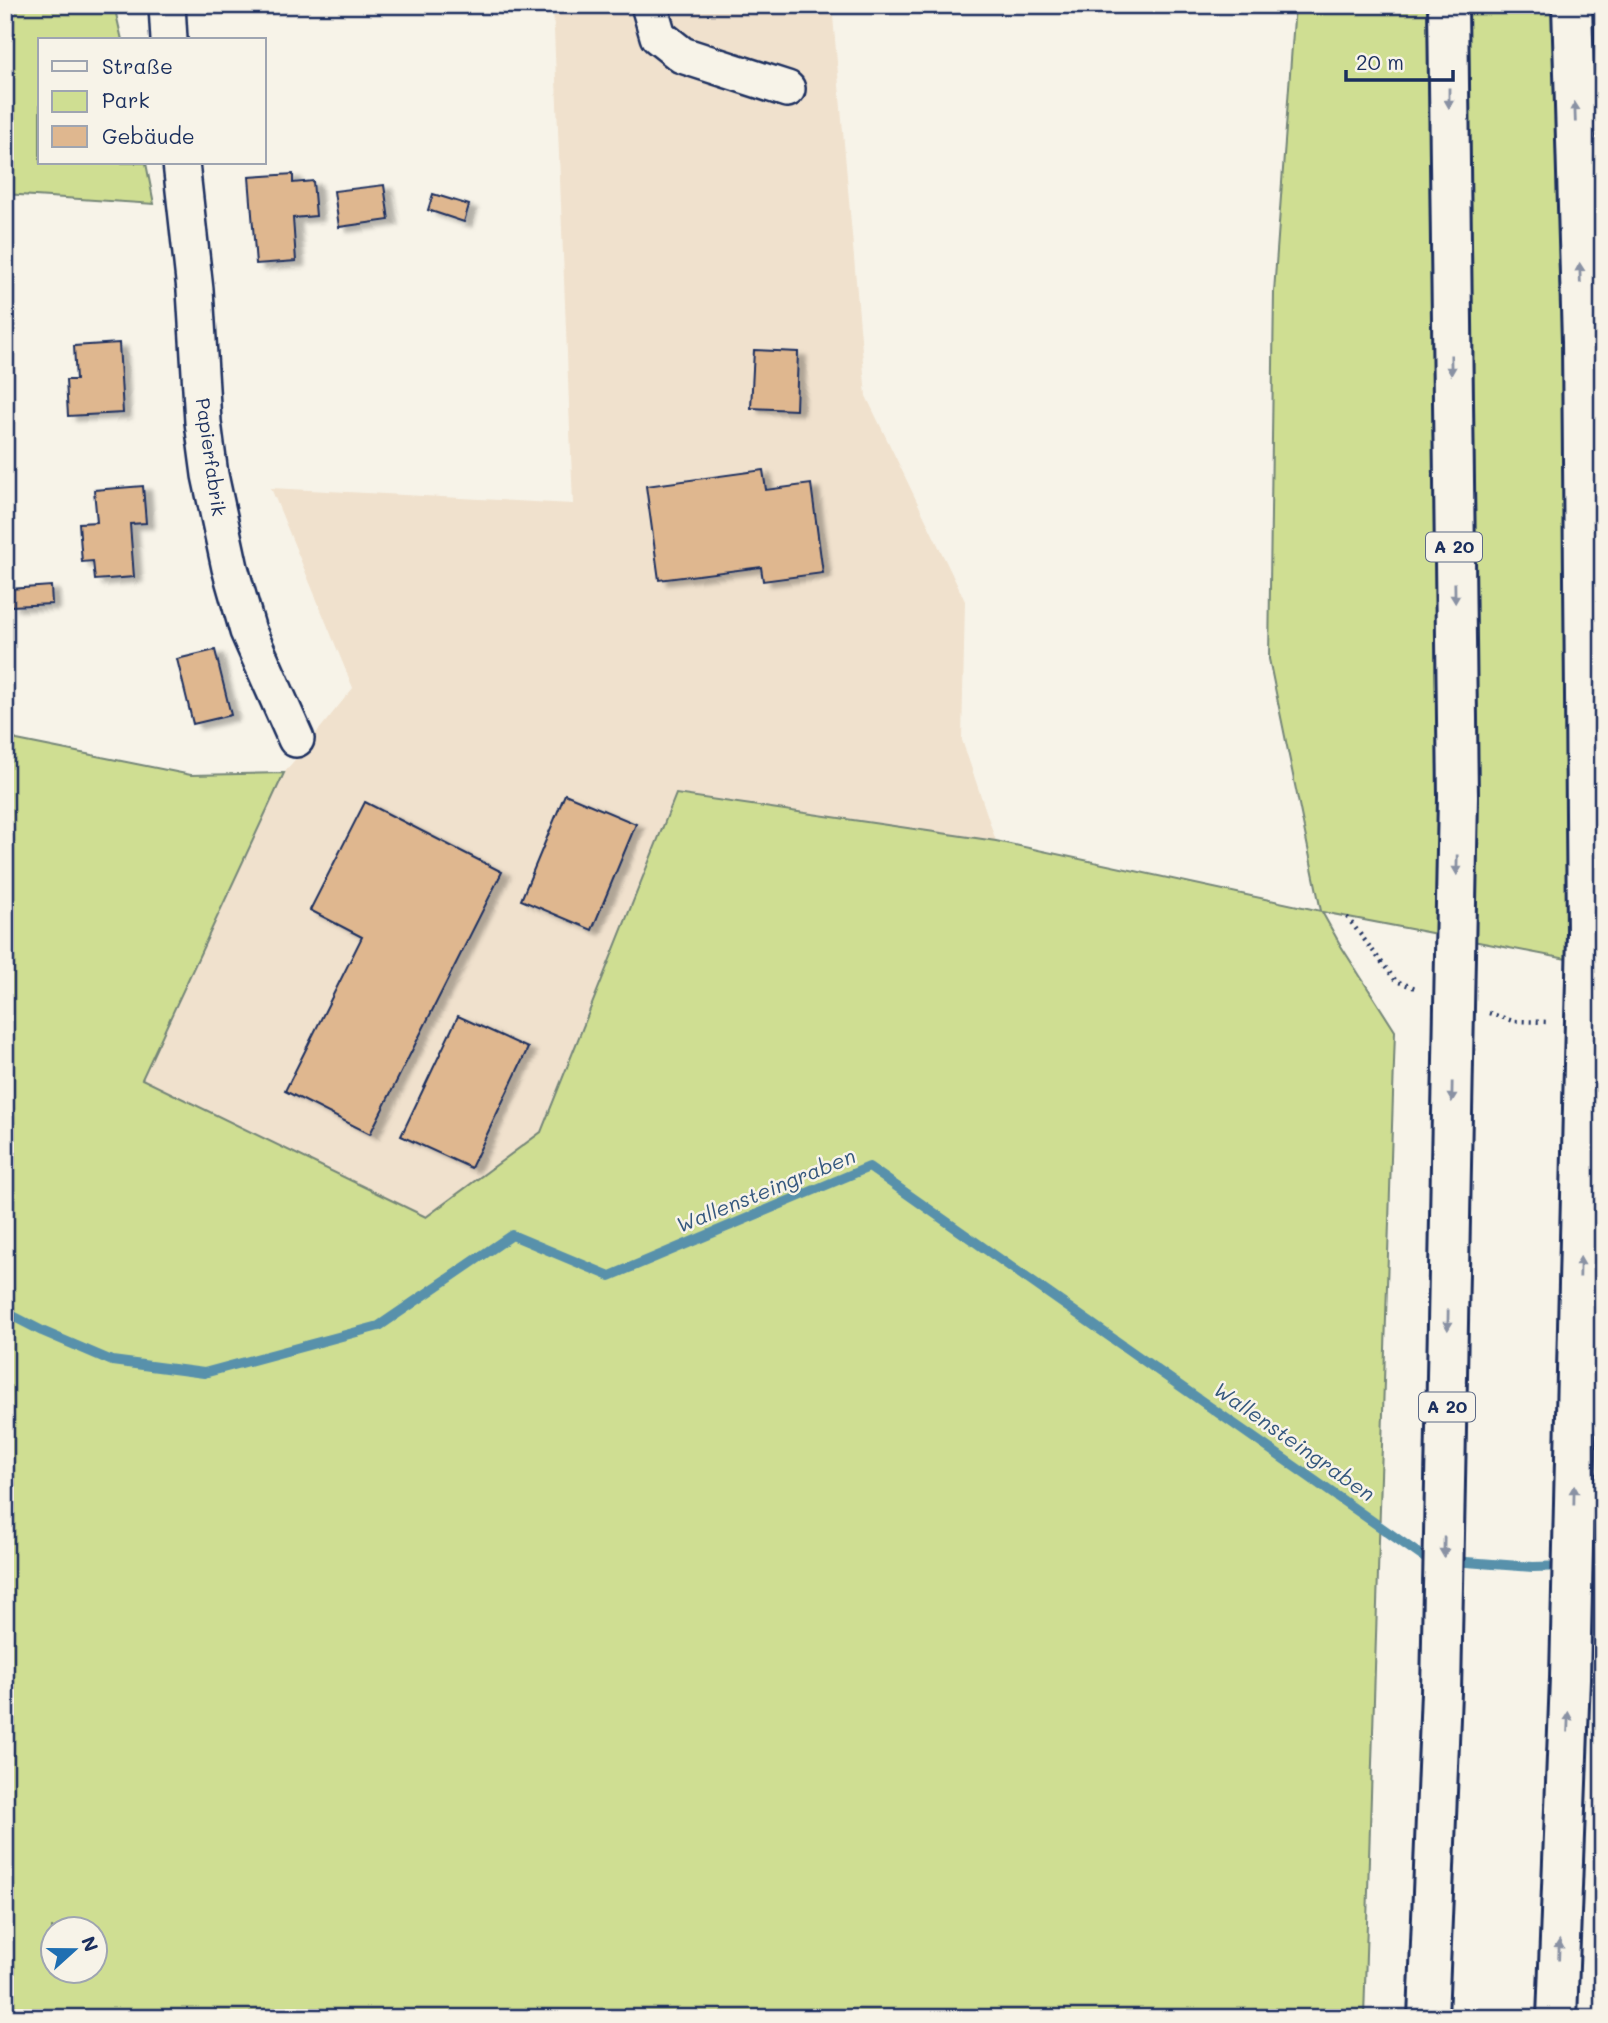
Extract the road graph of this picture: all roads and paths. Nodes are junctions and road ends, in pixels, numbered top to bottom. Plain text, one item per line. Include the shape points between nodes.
1 (167, 5) edge
2 (649, 5) edge
3 (1448, 5) edge
4 (1572, 5) edge
5 (169, 38) edge
6 (786, 89) dead end
7 (181, 164) edge
8 (296, 739) dead end
9 (1428, 2018) edge
10 (1556, 2018) edge

1 - 5 street
2 - 6 street via 658,36 682,55
3 -> 9 highway, A 20, bridge via 1458,797 1441,1692
10 -> 4 highway, bridge via 1570,1678 1587,933 1581,341
7 - 8 street, Papierfabrik via 210,475 248,631

